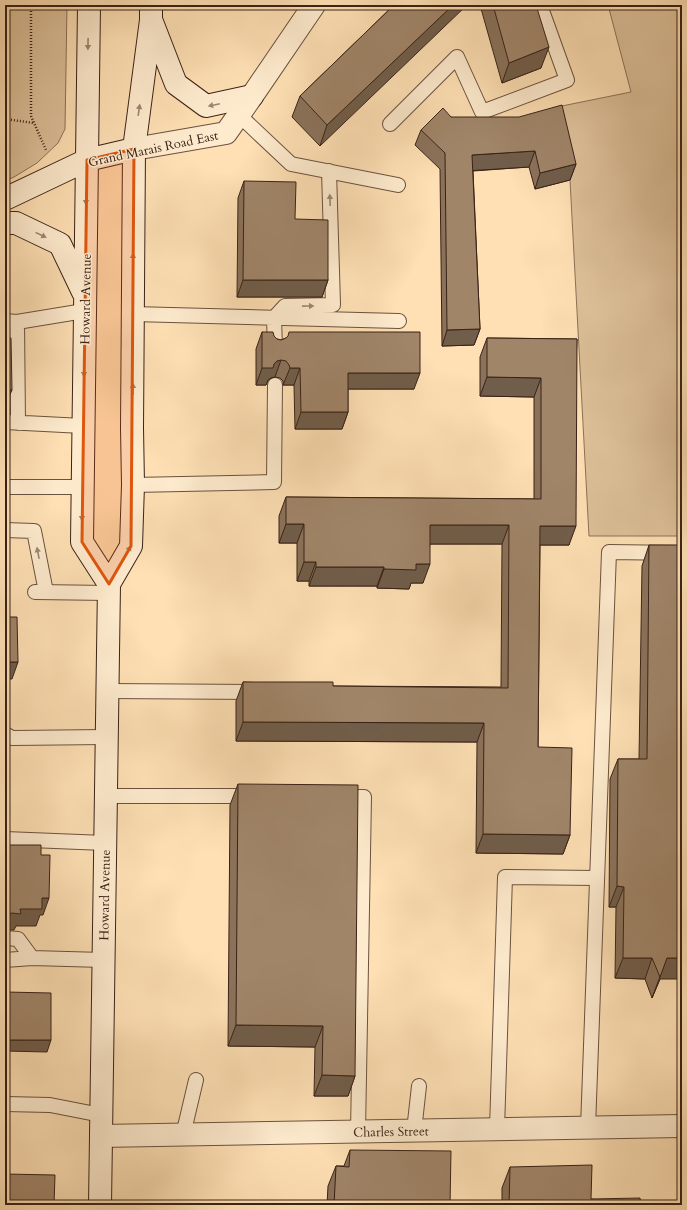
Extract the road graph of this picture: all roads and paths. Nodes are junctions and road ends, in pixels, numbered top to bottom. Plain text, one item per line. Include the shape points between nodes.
1 (31, 5) edge
2 (89, 5) edge
3 (314, 5) edge
4 (540, 5) edge
5 (151, 12) edge
6 (252, 96) junction
7 (239, 115) junction
8 (5, 119) edge
9 (34, 124) junction
10 (390, 124) dead end
11 (134, 149) junction
12 (46, 150) dead end
13 (87, 160) junction
14 (329, 171) junction
15 (398, 184) dead end
16 (5, 199) edge
17 (5, 223) edge
18 (85, 304) junction
19 (133, 314) junction
20 (274, 318) junction
21 (11, 321) edge
22 (399, 321) dead end
23 (275, 348) edge
24 (275, 385) edge
25 (12, 422) edge
26 (83, 426) junction
27 (133, 484) junction
28 (5, 487) edge
29 (82, 487) junction
30 (5, 530) edge
31 (682, 553) edge
32 (109, 588) junction
33 (107, 691) junction
34 (272, 692) edge
35 (5, 734) edge
36 (106, 737) junction
37 (106, 796) junction
38 (264, 797) edge
39 (326, 797) edge
40 (5, 839) edge
41 (105, 843) junction
42 (596, 878) junction
43 (5, 938) edge
44 (32, 958) junction
45 (5, 960) edge
46 (103, 960) junction
47 (196, 1080) dead end
48 (419, 1086) dead end
49 (5, 1104) edge
50 (101, 1115) junction
51 (682, 1126) edge
52 (588, 1128) junction
53 (497, 1129) junction
54 (414, 1131) junction
55 (358, 1132) junction
56 (183, 1135) junction
57 (101, 1136) junction
58 (100, 1205) edge

1 - 9 path via 31,116
2 -> 13 main road, Howard Avenue
3 - 6 main road, Grand Marais Road East
4 - 10 lane via 567,80 482,112 457,57
6 -> 5 main road via 206,106 176,84
11 -> 5 main road, Howard Avenue
6 - 7 main road, Grand Marais Road East
7 - 11 main road, Grand Marais Road East via 226,133
7 - 14 lane via 291,164
8 - 9 path
9 - 12 path
11 - 13 main road, Grand Marais Road East
19 -> 11 main road, Howard Avenue
13 - 16 main road, Grand Marais Road East
13 -> 18 main road, Howard Avenue
14 - 15 lane
20 -> 14 lane via 284,306 333,305
17 -> 18 main road via 16,223 60,244
18 - 21 lane
18 -> 26 main road, Howard Avenue
19 - 20 lane
27 -> 19 main road, Howard Avenue
20 - 22 lane
20 - 23 lane
21 - 25 lane
24 - 27 lane via 274,482
25 - 26 lane
26 - 29 main road, Howard Avenue
32 -> 27 main road, Howard Avenue via 131,546
28 - 29 lane
29 -> 32 main road, Howard Avenue via 82,542
32 -> 30 lane via 40,592 34,531
31 - 42 lane via 609,552
32 - 33 main road, Howard Avenue
33 - 34 lane
33 - 36 main road, Howard Avenue
35 - 36 lane via 12,738
36 - 37 main road, Howard Avenue
37 - 38 lane
37 - 41 main road, Howard Avenue
39 - 55 lane via 364,797
40 - 41 lane
41 - 46 main road, Howard Avenue
42 - 52 lane
42 - 53 lane via 505,877
43 - 44 lane via 18,939
44 - 45 lane
44 - 46 lane
46 - 50 main road, Howard Avenue
47 - 56 lane
48 - 54 lane
49 - 50 lane via 50,1105
50 - 57 main road, Howard Avenue
51 - 52 main road, Charles Street
52 - 53 main road, Charles Street
53 - 54 main road, Charles Street
54 - 55 main road, Charles Street
55 - 56 main road, Charles Street
56 - 57 main road, Charles Street
57 - 58 main road, Howard Avenue

